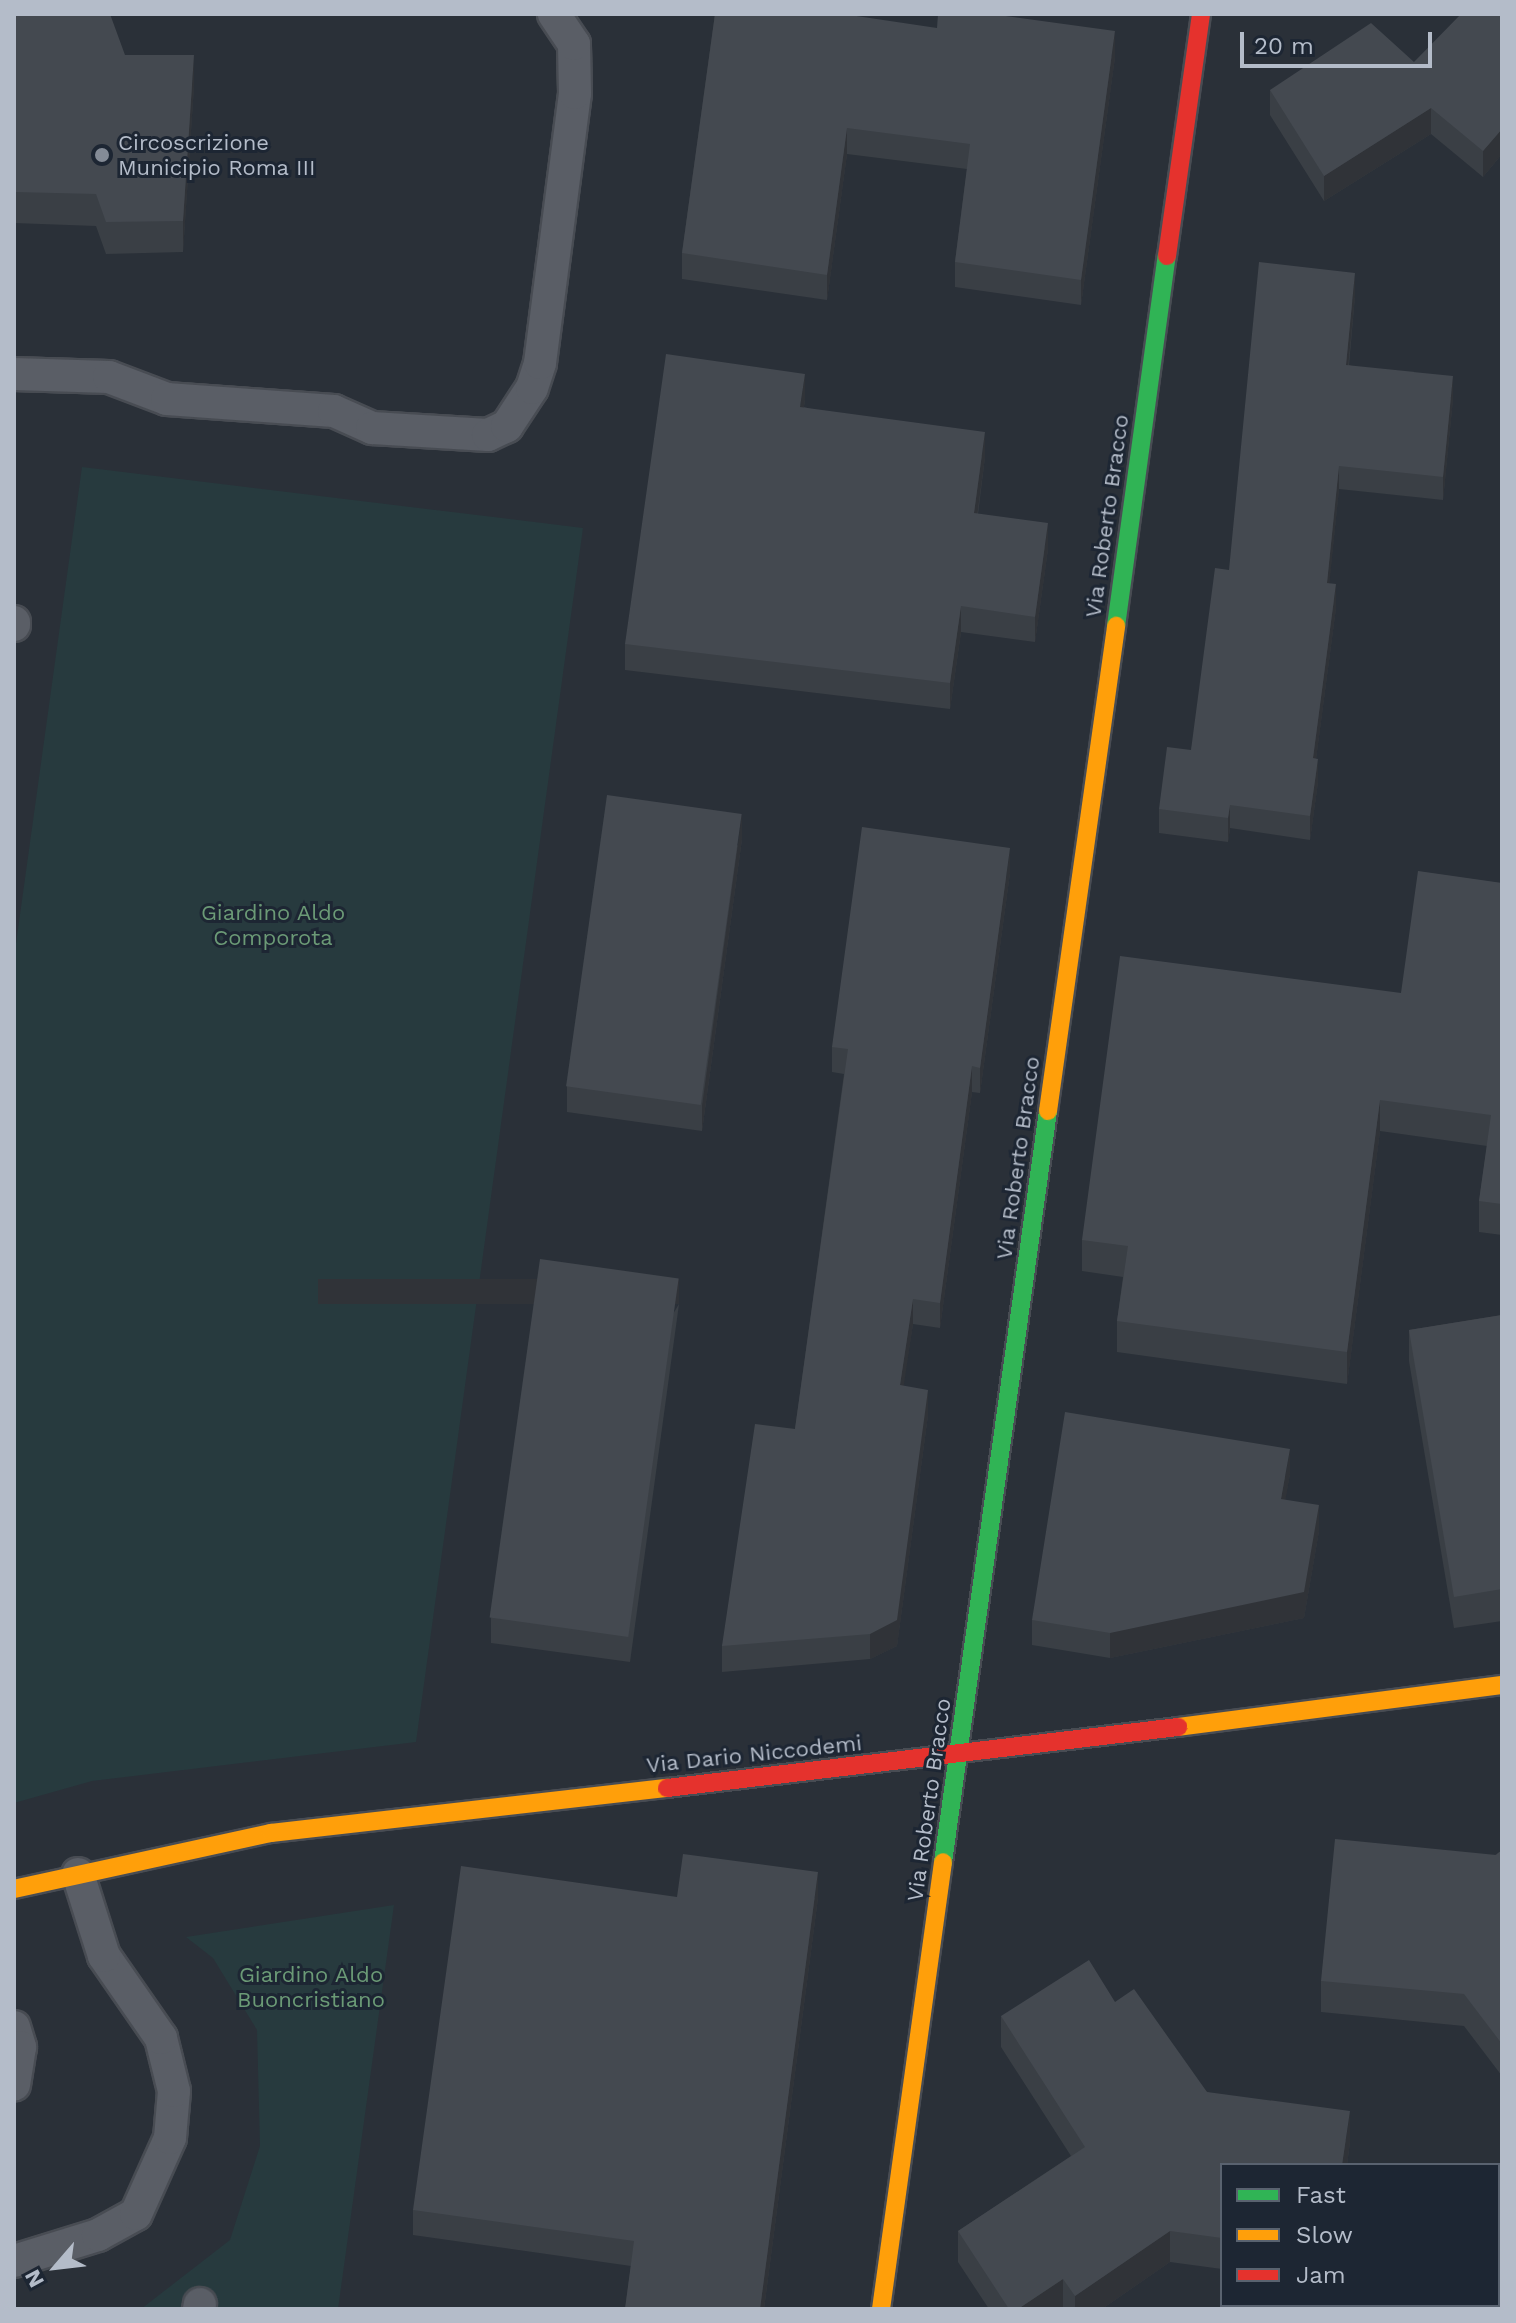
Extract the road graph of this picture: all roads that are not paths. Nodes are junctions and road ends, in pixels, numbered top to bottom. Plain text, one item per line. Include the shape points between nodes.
1 (554, 14) edge
2 (1201, 14) edge
3 (14, 374) edge
4 (1502, 1685) edge
5 (959, 1755) junction
6 (78, 1874) junction
7 (14, 1889) edge
8 (14, 2027) edge
9 (14, 2085) edge
10 (14, 2261) edge
11 (881, 2309) edge

1 - 3 lane via 574,44 575,93 540,363 532,388 507,426 488,435 372,428 334,411 167,399 109,377
2 - 5 street, Via Roberto Bracco
4 - 5 street, Via Dario Niccodemi
5 - 6 street, Via Dario Niccodemi via 271,1833
5 - 11 street, Via Roberto Bracco
6 - 7 street, Via Dario Niccodemi
6 - 10 lane via 104,1956 161,2038 174,2091 170,2138 136,2214 98,2235
8 - 9 lane via 20,2047

